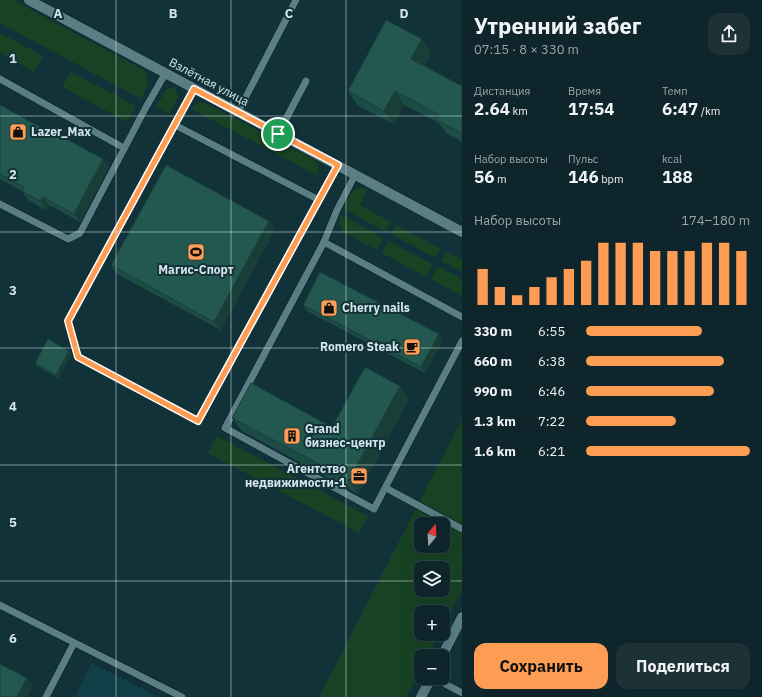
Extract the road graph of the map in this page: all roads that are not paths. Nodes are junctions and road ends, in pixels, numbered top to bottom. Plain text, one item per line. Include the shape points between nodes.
1 (29, 0) edge
2 (296, 0) edge
3 (165, 74) junction
4 (0, 79) edge
5 (306, 81) dead end
6 (194, 89) junction
7 (238, 112) junction
8 (175, 125) junction
9 (278, 134) junction
10 (124, 148) junction
11 (338, 165) junction
12 (355, 175) junction
13 (319, 200) junction
14 (0, 204) edge
15 (462, 232) edge
16 (324, 242) junction
17 (462, 318) edge
18 (462, 341) edge
19 (386, 488) junction
20 (462, 529) edge
21 (0, 606) edge
22 (462, 618) edge
23 (74, 643) junction
24 (446, 649) edge
25 (428, 685) edge
26 (446, 685) edge
27 (462, 693) edge
28 (46, 697) edge
29 (182, 697) edge
30 (421, 697) edge

1 - 3 street, Взлётная улица
2 - 7 lane
3 - 6 street, Взлётная улица
3 - 10 lane
4 - 10 lane
5 - 9 lane
6 - 7 street, Взлётная улица
6 - 8 lane
7 - 9 street, Взлётная улица
8 - 13 lane
8 - 13 lane via 68,321 78,357 192,418 198,421
9 - 11 street, Взлётная улица
10 - 14 lane via 80,233 68,239
11 - 12 street, Взлётная улица
11 - 13 lane
12 - 15 street, Взлётная улица
12 - 16 lane
16 - 17 lane
16 - 19 lane via 225,428 374,509
18 - 19 lane
19 - 20 lane
21 - 23 lane
22 - 24 street
23 - 28 lane
23 - 29 lane
25 - 30 street
26 - 27 lane

